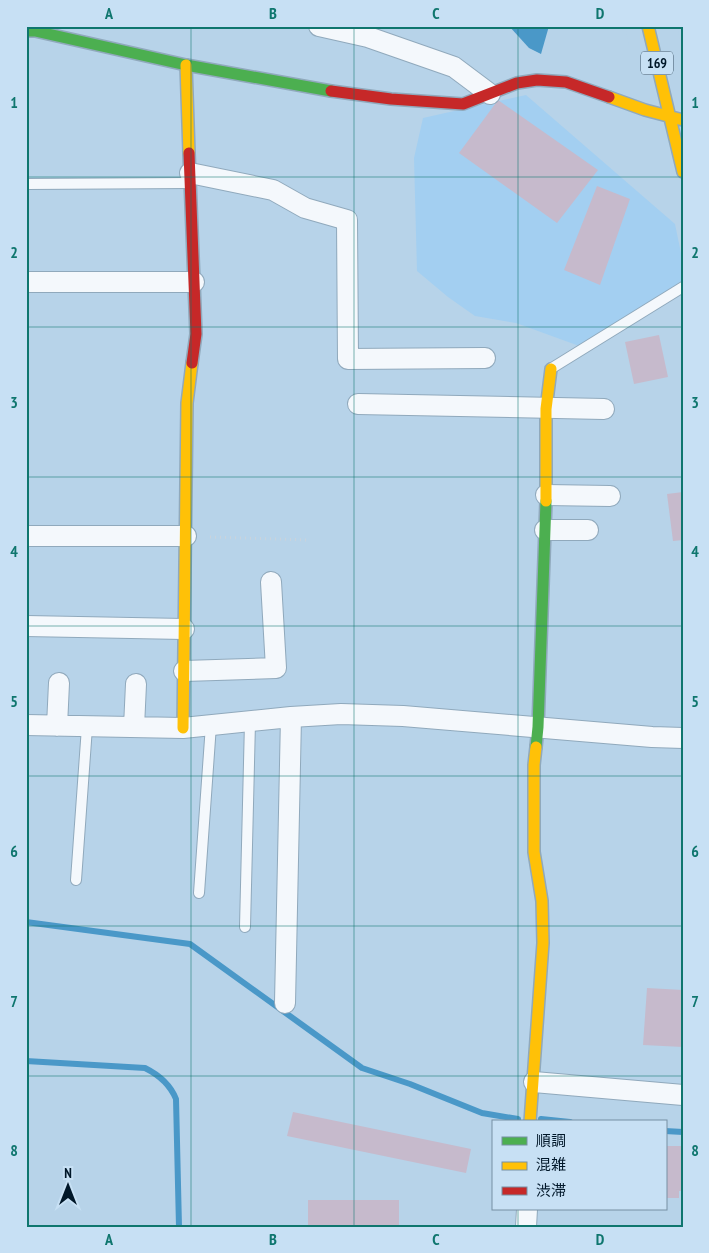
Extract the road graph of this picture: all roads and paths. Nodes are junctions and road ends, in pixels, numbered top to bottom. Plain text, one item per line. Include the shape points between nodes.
1 (319, 26) edge
2 (648, 26) edge
3 (26, 31) edge
4 (186, 65) junction
5 (490, 94) junction
6 (671, 118) junction
7 (683, 120) edge
8 (683, 172) edge
9 (190, 178) junction
10 (26, 184) edge
11 (26, 282) edge
12 (194, 282) junction
13 (683, 287) edge
14 (485, 358) dead end
15 (551, 369) joint
16 (358, 404) dead end
17 (546, 409) junction
18 (604, 409) dead end
19 (546, 495) junction
20 (610, 496) dead end
21 (545, 530) junction
22 (588, 530) dead end
23 (26, 536) edge
24 (186, 536) junction
25 (309, 540) dead end
26 (272, 582) dead end
27 (26, 626) edge
28 (184, 629) junction
29 (184, 671) junction
30 (59, 683) dead end
31 (136, 684) dead end
32 (291, 717) junction
33 (250, 722) junction
34 (26, 725) edge
35 (211, 725) junction
36 (57, 726) junction
37 (87, 727) junction
38 (134, 727) junction
39 (538, 727) junction
40 (183, 728) junction
41 (683, 738) edge
42 (76, 880) dead end
43 (199, 893) dead end
44 (245, 927) dead end
45 (285, 1003) dead end
46 (534, 1082) junction
47 (683, 1095) edge
48 (530, 1120) edge
49 (526, 1210) edge
50 (526, 1227) edge

1 - 5 street via 368,37 454,67
2 - 6 main road, 169
3 - 4 main road
4 - 5 main road via 307,88 391,99 463,104
4 - 9 main road
5 - 6 main road via 517,83 537,80 566,82
6 - 7 main road
6 - 8 main road, 169
9 - 10 lane
9 - 12 main road
9 - 14 street via 273,190 306,208 346,220 348,359
11 - 12 street
12 - 24 main road via 196,334 187,403
13 - 15 lane
15 - 17 main road
16 - 17 street
17 - 18 street
17 - 19 main road
19 - 20 street
19 - 21 main road
21 - 22 street
21 - 39 main road
23 - 24 street
24 - 25 path
24 - 28 main road
26 - 29 street via 276,668
27 - 28 street
28 - 29 main road
29 - 40 main road
30 - 36 street
31 - 38 street
32 - 33 street
32 - 39 street via 340,714 403,716
32 - 45 street
33 - 35 street
33 - 44 lane
34 - 36 street
35 - 40 street
35 - 43 lane
36 - 37 street
37 - 38 street
37 - 42 lane
38 - 40 street
39 - 41 street
39 - 46 main road via 534,765 534,852 542,901 543,943
46 - 47 street
46 - 48 main road
49 - 50 street

